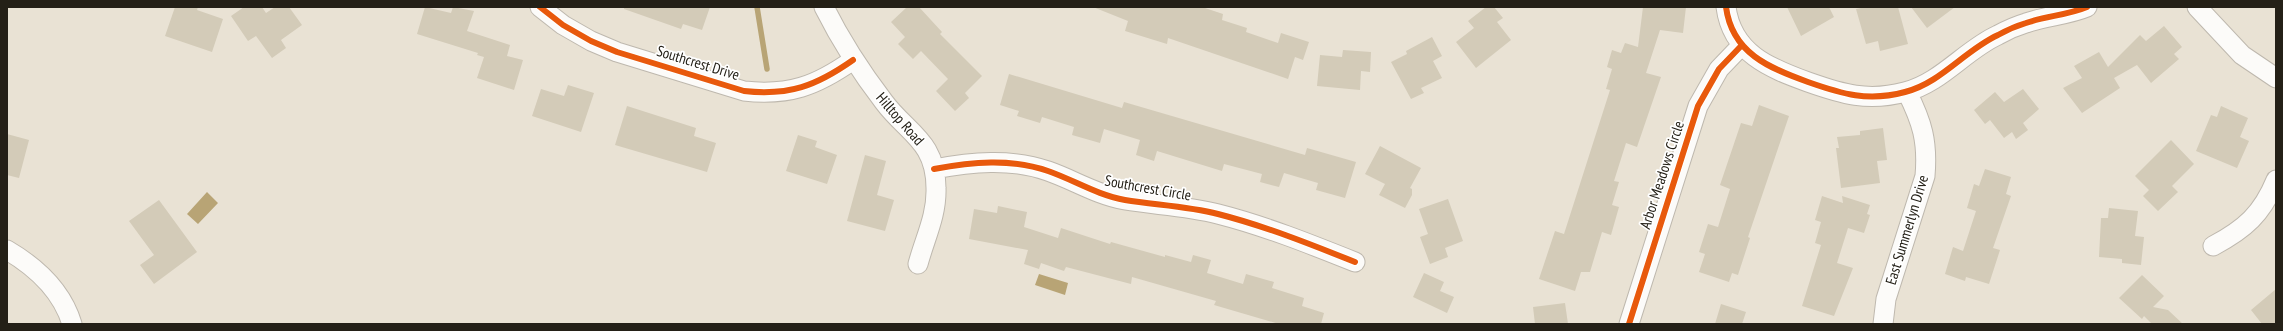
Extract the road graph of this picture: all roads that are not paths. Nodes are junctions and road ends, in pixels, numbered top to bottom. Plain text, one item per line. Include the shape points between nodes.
1 (540, 7) edge
2 (824, 7) edge
3 (1726, 7) edge
4 (2088, 7) edge
5 (2197, 7) edge
6 (1742, 45) junction
7 (853, 60) junction
8 (2276, 78) edge
9 (1907, 92) junction
10 (934, 169) junction
11 (2276, 180) edge
12 (2213, 246) dead end
13 (7, 250) edge
14 (1355, 262) dead end
15 (918, 264) dead end
16 (72, 324) edge
17 (1629, 324) edge
18 (1883, 324) edge

1 - 7 street, Southcrest Drive via 563,25 617,52 744,91 764,93 798,89 832,74
2 - 7 street, Hilltop Road
3 - 6 street via 1734,34
4 - 9 street via 2026,23 1996,35 1931,81
5 - 8 street via 2242,55
6 - 9 street via 1768,67 1842,94 1866,97
6 - 17 street, Arbor Meadows Circle via 1719,70 1698,106
7 - 10 street, Hilltop Road via 885,104 915,132 930,155
9 - 18 street, East Summerlyn Drive via 1919,116 1925,136 1925,176 1886,299
10 - 14 street, Southcrest Circle via 963,163 1019,164 1046,170 1097,192 1124,200 1210,212 1246,222
10 - 15 street, Hilltop Road via 936,206
11 - 12 street via 2269,197 2257,214 2234,235
13 - 16 street via 42,276 59,296

